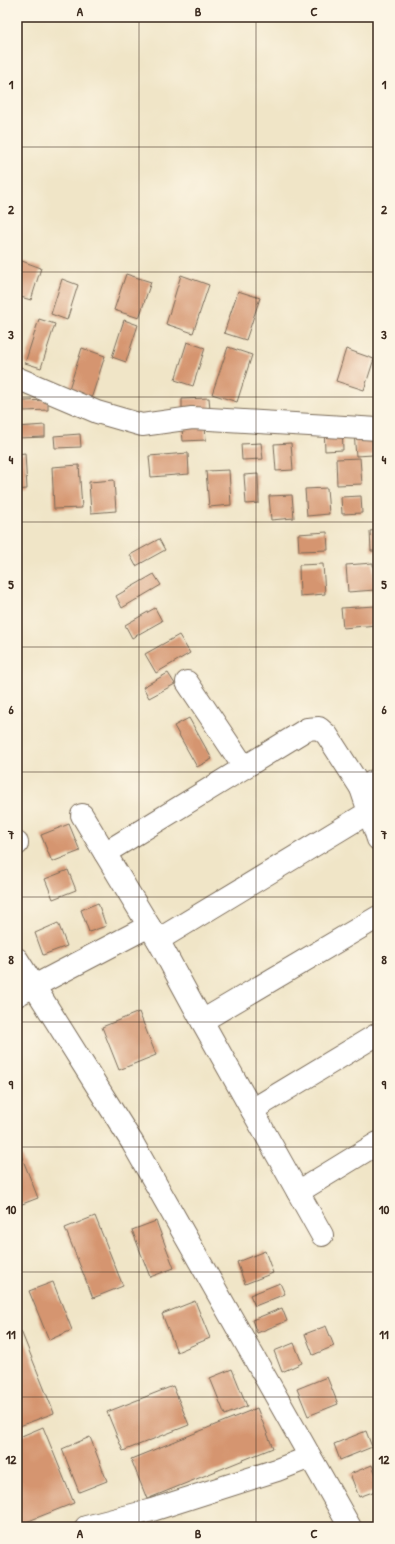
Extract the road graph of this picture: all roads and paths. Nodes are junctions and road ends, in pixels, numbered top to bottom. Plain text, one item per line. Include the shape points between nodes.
1 (17, 378) edge
2 (378, 429) edge
3 (187, 682) dead end
4 (244, 767) junction
5 (369, 784) edge
6 (369, 812) junction
7 (82, 815) dead end
8 (378, 839) edge
9 (105, 853) junction
10 (378, 917) edge
11 (154, 933) junction
12 (17, 959) edge
13 (26, 991) edge
14 (202, 1021) junction
15 (378, 1034) edge
16 (252, 1110) junction
17 (378, 1143) edge
18 (298, 1192) junction
19 (322, 1235) dead end
20 (310, 1457) junction
21 (86, 1527) edge
22 (350, 1527) edge

1 - 2 street via 97,412 142,426 192,418
3 - 4 street
4 - 5 street via 298,733 319,728
4 - 9 street
5 - 6 street
6 - 8 street
6 - 11 street
7 - 9 street
9 - 11 street
10 - 14 street
11 - 13 street
11 - 14 street
12 - 13 street
13 - 20 street via 132,1142
14 - 16 street
15 - 16 street
16 - 18 street
17 - 18 street
18 - 19 street
20 - 21 street via 152,1510
20 - 22 street

